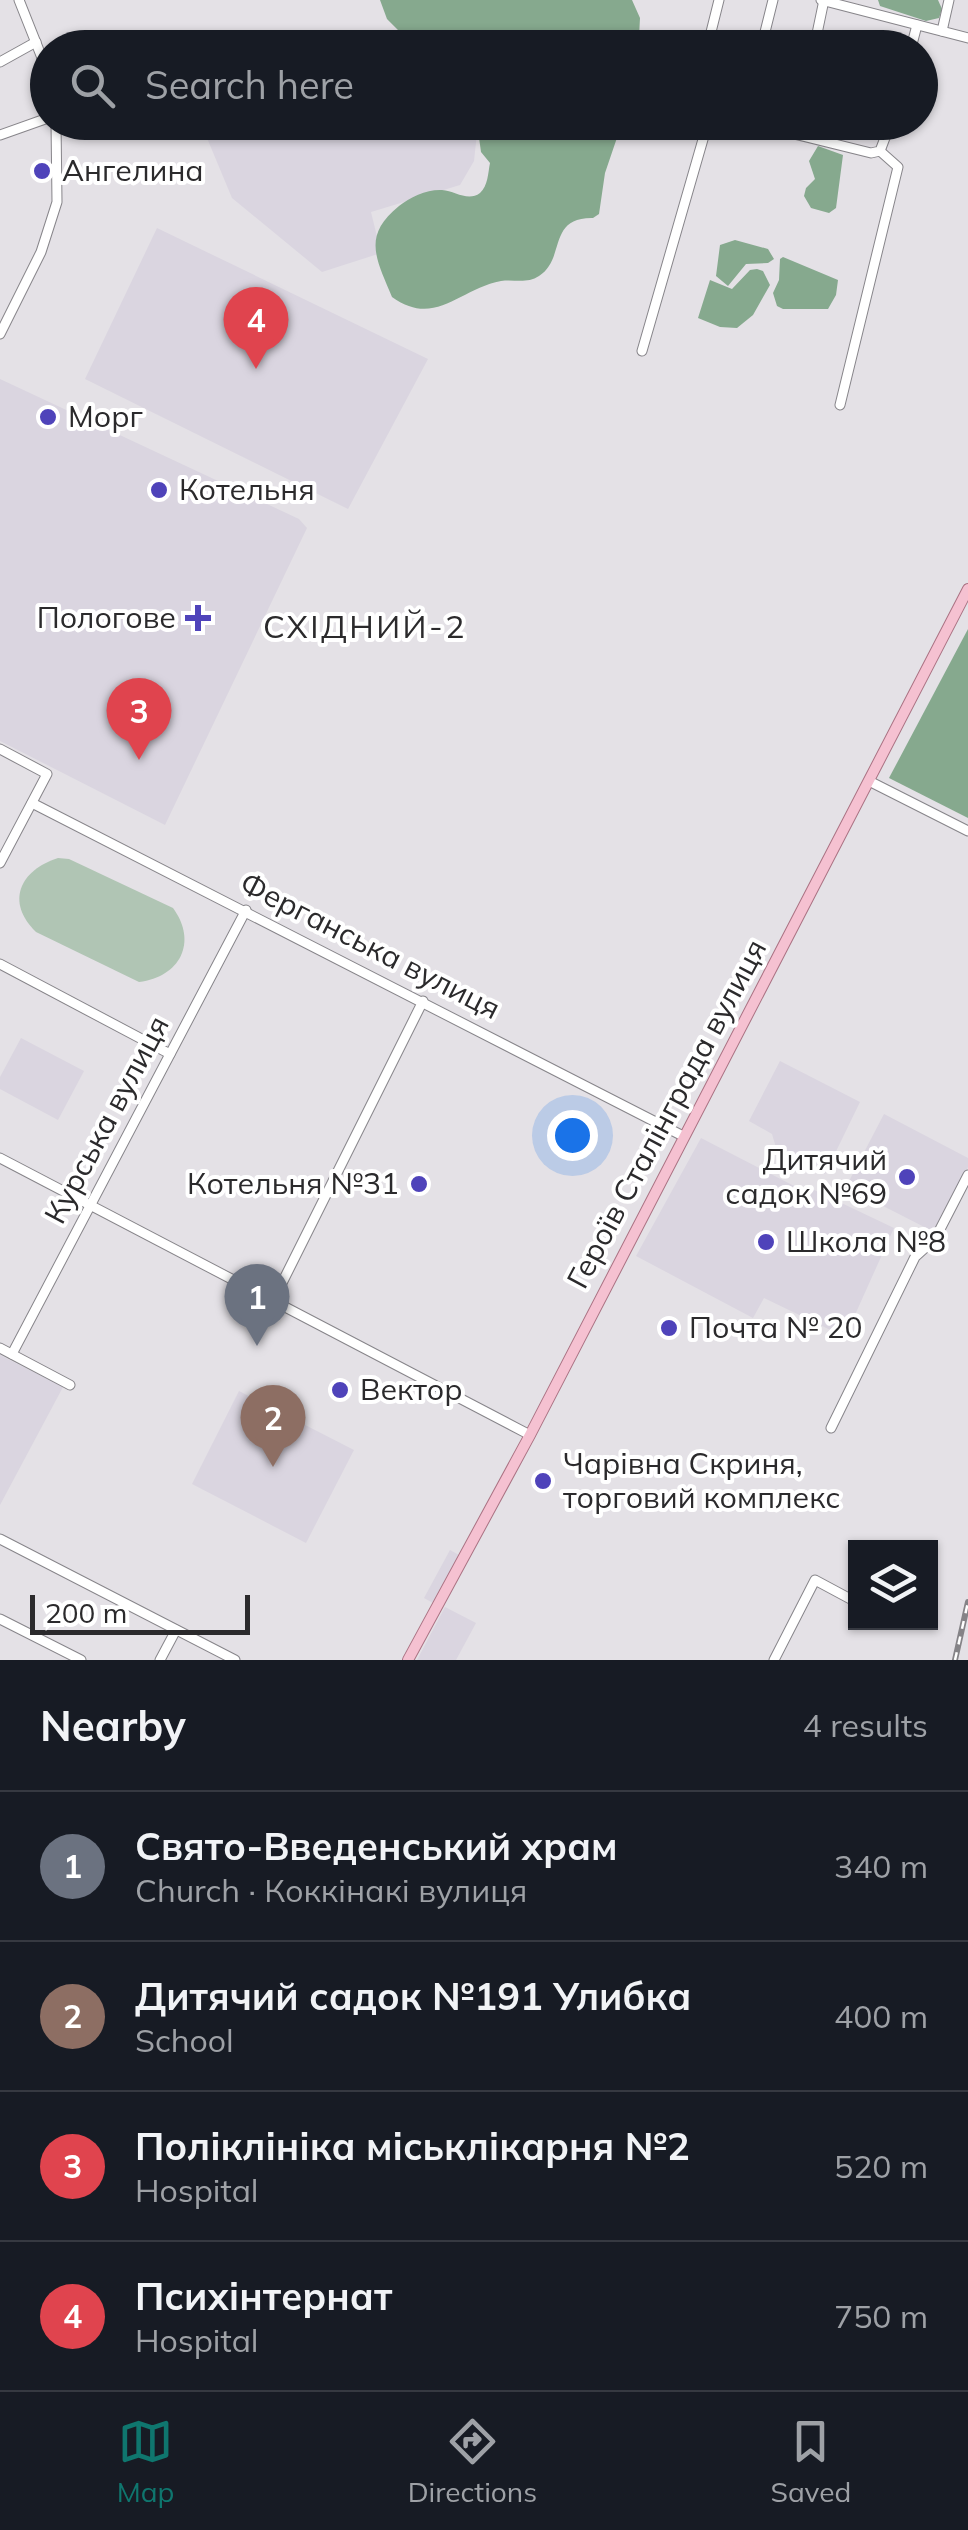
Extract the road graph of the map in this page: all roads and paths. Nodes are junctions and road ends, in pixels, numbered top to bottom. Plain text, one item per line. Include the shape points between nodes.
1 (19, 0) edge
2 (719, 0) edge
3 (773, 0) edge
4 (823, 0) edge
5 (949, 0) edge
6 (917, 26) junction
7 (31, 30) edge
8 (712, 30) edge
9 (766, 30) edge
10 (817, 30) edge
11 (916, 30) edge
12 (937, 30) edge
13 (938, 30) edge
14 (942, 31) junction
15 (968, 38) edge
16 (30, 45) edge
17 (0, 62) edge
18 (30, 125) edge
19 (0, 136) edge
20 (56, 140) edge
21 (703, 140) edge
22 (819, 140) edge
23 (884, 140) edge
24 (880, 151) junction
25 (1, 328) edge
26 (642, 350) dead end
27 (840, 405) dead end
28 (968, 589) edge
29 (0, 750) edge
30 (869, 781) junction
31 (32, 802) junction
32 (968, 830) edge
33 (0, 863) edge
34 (246, 910) junction
35 (0, 964) edge
36 (423, 1001) junction
37 (170, 1054) junction
38 (683, 1136) junction
39 (0, 1158) edge
40 (968, 1174) edge
41 (90, 1205) junction
42 (273, 1301) junction
43 (0, 1348) edge
44 (12, 1354) junction
45 (70, 1385) dead end
46 (830, 1428) dead end
47 (530, 1435) junction
48 (0, 1540) edge
49 (848, 1598) edge
50 (0, 1618) edge
51 (176, 1630) junction
52 (81, 1660) edge
53 (160, 1660) edge
54 (234, 1660) edge
55 (408, 1660) edge
56 (774, 1660) edge

1 - 7 street
2 - 8 street
3 - 9 street
4 - 6 street
4 - 10 street
5 - 14 street
6 - 11 street
6 - 12 street
13 - 14 street
14 - 15 street
16 - 17 street
18 - 19 street
20 - 25 street via 56,202 41,252
21 - 26 street
22 - 24 street
23 - 24 street
24 - 27 street via 898,167
28 - 30 main road, Героїв Сталінграда вулиця
29 - 31 street via 48,774
30 - 32 street
30 - 38 main road, Героїв Сталінграда вулиця
31 - 33 street
31 - 34 street, Ферганська вулиця
34 - 36 street, Ферганська вулиця
34 - 37 street, Курська вулиця
35 - 37 street
36 - 38 street, Ферганська вулиця
36 - 42 street
37 - 41 street, Курська вулиця
38 - 47 main road, Героїв Сталінграда вулиця
39 - 41 street
40 - 46 street via 935,1239 914,1256
41 - 42 street
41 - 44 street, Курська вулиця
42 - 47 street
43 - 44 street
44 - 45 street
47 - 55 main road, Героїв Сталінграда вулиця
48 - 51 street
49 - 56 street via 815,1580
50 - 52 street
51 - 53 street
51 - 54 street

